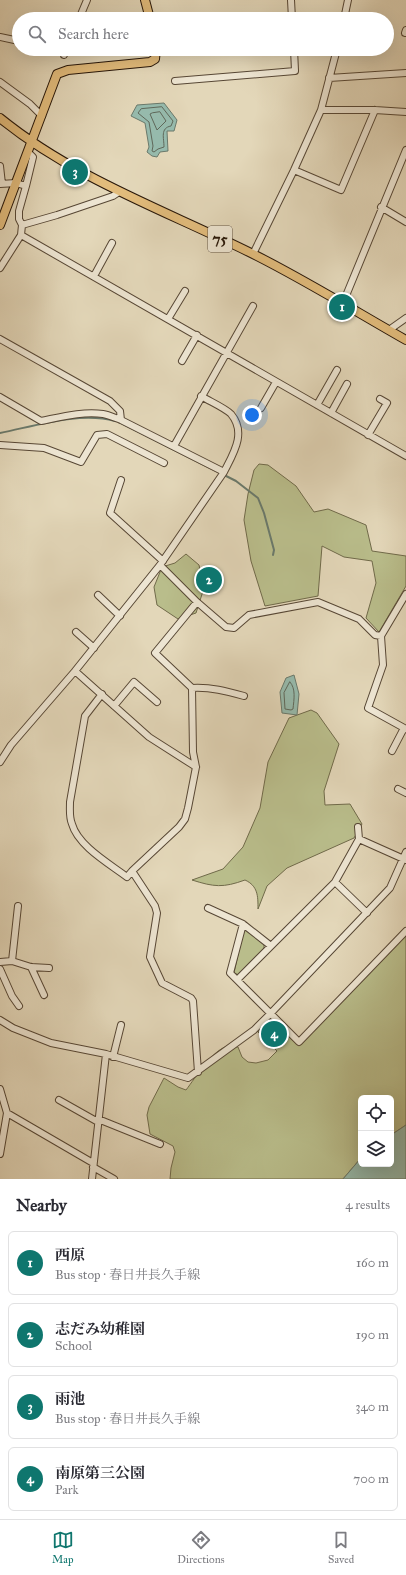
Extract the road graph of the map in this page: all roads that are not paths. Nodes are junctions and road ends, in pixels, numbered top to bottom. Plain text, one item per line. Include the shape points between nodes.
1 (87, 0) edge
2 (145, 0) edge
3 (291, 0) edge
4 (348, 0) edge
5 (82, 12) edge
6 (148, 12) edge
7 (292, 12) edge
8 (345, 12) edge
9 (0, 36) edge
10 (12, 39) edge
11 (155, 56) edge
12 (294, 56) edge
13 (335, 56) edge
14 (406, 73) edge
15 (329, 78) junction
16 (175, 81) dead end
17 (0, 82) edge
18 (3, 88) edge
19 (321, 110) junction
20 (375, 110) junction
21 (406, 112) edge
22 (42, 116) junction
23 (0, 118) edge
24 (32, 142) junction
25 (406, 150) edge
26 (28, 152) junction
27 (0, 165) edge
28 (294, 170) junction
29 (16, 183) junction
30 (1, 184) edge
31 (26, 186) junction
32 (119, 192) junction
33 (382, 208) junction
34 (406, 222) edge
35 (0, 225) edge
36 (22, 226) junction
37 (21, 235) junction
38 (112, 243) dead end
39 (253, 254) junction
40 (0, 268) edge
41 (94, 276) junction
42 (185, 291) dead end
43 (343, 303) junction
44 (253, 306) dead end
45 (406, 318) edge
46 (168, 319) junction
47 (389, 330) junction
48 (197, 335) junction
49 (0, 339) edge
50 (406, 340) edge
51 (226, 352) junction
52 (182, 361) dead end
53 (338, 370) dead end
54 (276, 382) junction
55 (347, 384) dead end
56 (201, 396) junction
57 (0, 397) edge
58 (380, 399) dead end
59 (317, 405) junction
60 (261, 408) dead end
61 (331, 413) junction
62 (121, 420) junction
63 (368, 435) junction
64 (0, 445) edge
65 (174, 446) junction
66 (406, 456) edge
67 (164, 463) dead end
68 (222, 474) junction
69 (121, 480) dead end
70 (162, 563) junction
71 (406, 594) edge
72 (98, 595) dead end
73 (197, 602) junction
74 (120, 616) junction
75 (76, 632) dead end
76 (381, 636) junction
77 (94, 648) junction
78 (75, 671) junction
79 (192, 688) junction
80 (102, 694) junction
81 (244, 696) dead end
82 (157, 702) dead end
83 (114, 706) junction
84 (405, 729) edge
85 (392, 751) dead end
86 (0, 762) edge
87 (196, 767) junction
88 (398, 789) dead end
89 (406, 793) edge
90 (358, 827) dead end
91 (359, 839) junction
92 (406, 852) edge
93 (404, 859) edge
94 (132, 871) junction
95 (335, 882) junction
96 (18, 906) dead end
97 (208, 908) dead end
98 (367, 913) junction
99 (243, 924) junction
100 (406, 931) edge
101 (271, 946) junction
102 (12, 961) junction
103 (0, 962) edge
104 (31, 967) junction
105 (49, 968) dead end
106 (0, 969) edge
107 (237, 980) junction
108 (44, 995) dead end
109 (19, 1006) dead end
110 (271, 1013) junction
111 (0, 1020) edge
112 (121, 1025) dead end
113 (106, 1054) junction
114 (113, 1057) junction
115 (198, 1072) junction
116 (0, 1089) edge
117 (59, 1100) dead end
118 (7, 1113) junction
119 (98, 1120) junction
120 (160, 1144) dead end
121 (0, 1154) edge
122 (93, 1165) junction
123 (92, 1179) edge
124 (114, 1179) edge

1 - 5 street
2 - 6 main road
3 - 7 street
4 - 8 street
9 - 10 street
11 - 22 main road via 150,62 68,70 57,74
12 - 16 street via 295,71
13 - 15 street
14 - 15 street
15 - 19 street
17 - 18 street
18 - 22 street via 8,87
19 - 20 street
19 - 28 street
20 - 21 street
20 - 28 street via 341,190
22 - 24 main road
23 - 24 main road, 75
24 - 26 main road
24 - 32 main road, 75
25 - 33 street
26 - 29 main road
26 - 31 street via 33,157
27 - 30 street
28 - 39 street
29 - 30 street
29 - 31 street
29 - 35 main road
31 - 36 street via 19,211
32 - 36 street
32 - 39 main road, 75
33 - 34 street
33 - 43 street
36 - 37 street
37 - 40 street
37 - 41 street
38 - 41 street
39 - 43 main road, 75
41 - 46 street
42 - 46 street
43 - 47 main road, 75
44 - 51 street
45 - 47 street
46 - 48 street
47 - 50 main road, 75
48 - 51 street
48 - 52 street
49 - 62 street via 110,401 120,411
51 - 54 street
51 - 56 street
53 - 59 street
54 - 59 street
54 - 60 street
55 - 61 street
56 - 65 street
56 - 68 street via 230,414 237,426 236,447
57 - 62 street via 41,421 89,413 104,414
58 - 63 street via 387,403
59 - 61 street
61 - 63 street
62 - 65 street
63 - 66 street
64 - 67 street via 44,448 81,462 97,435 106,434
65 - 68 street
68 - 70 street
69 - 70 street via 110,513
70 - 73 street
70 - 74 street
71 - 76 street
72 - 74 street
73 - 76 street via 230,629 248,615 318,602 359,619 375,635
73 - 79 street via 155,653
74 - 77 street
75 - 77 street
76 - 84 street via 383,665 368,708
77 - 78 street
78 - 80 street
78 - 86 street via 11,745
79 - 81 street via 223,690
79 - 87 street via 193,752
80 - 83 street
80 - 94 street via 85,716 70,802 71,819 76,834 86,845 127,877
82 - 83 street via 134,682
83 - 87 street via 148,737
84 - 85 street
87 - 94 street via 185,819
88 - 89 street
90 - 91 street
91 - 93 street
91 - 95 street
92 - 93 street
93 - 98 street via 390,888
94 - 115 street via 157,913 150,957 162,983 193,1001
95 - 98 street
95 - 101 street
96 - 102 street
97 - 99 street
98 - 110 street
99 - 101 street
99 - 107 street via 230,973
100 - 110 street via 298,1042
101 - 107 street
102 - 103 street
102 - 104 street
104 - 105 street
104 - 108 street
106 - 109 street
107 - 110 street
110 - 115 street via 254,1030
111 - 113 street via 51,1043
112 - 114 street
113 - 114 street
113 - 119 street
114 - 115 street via 188,1078
116 - 118 street
117 - 119 street
118 - 121 street
118 - 122 street
119 - 120 street
119 - 122 street
122 - 123 street
122 - 124 street

